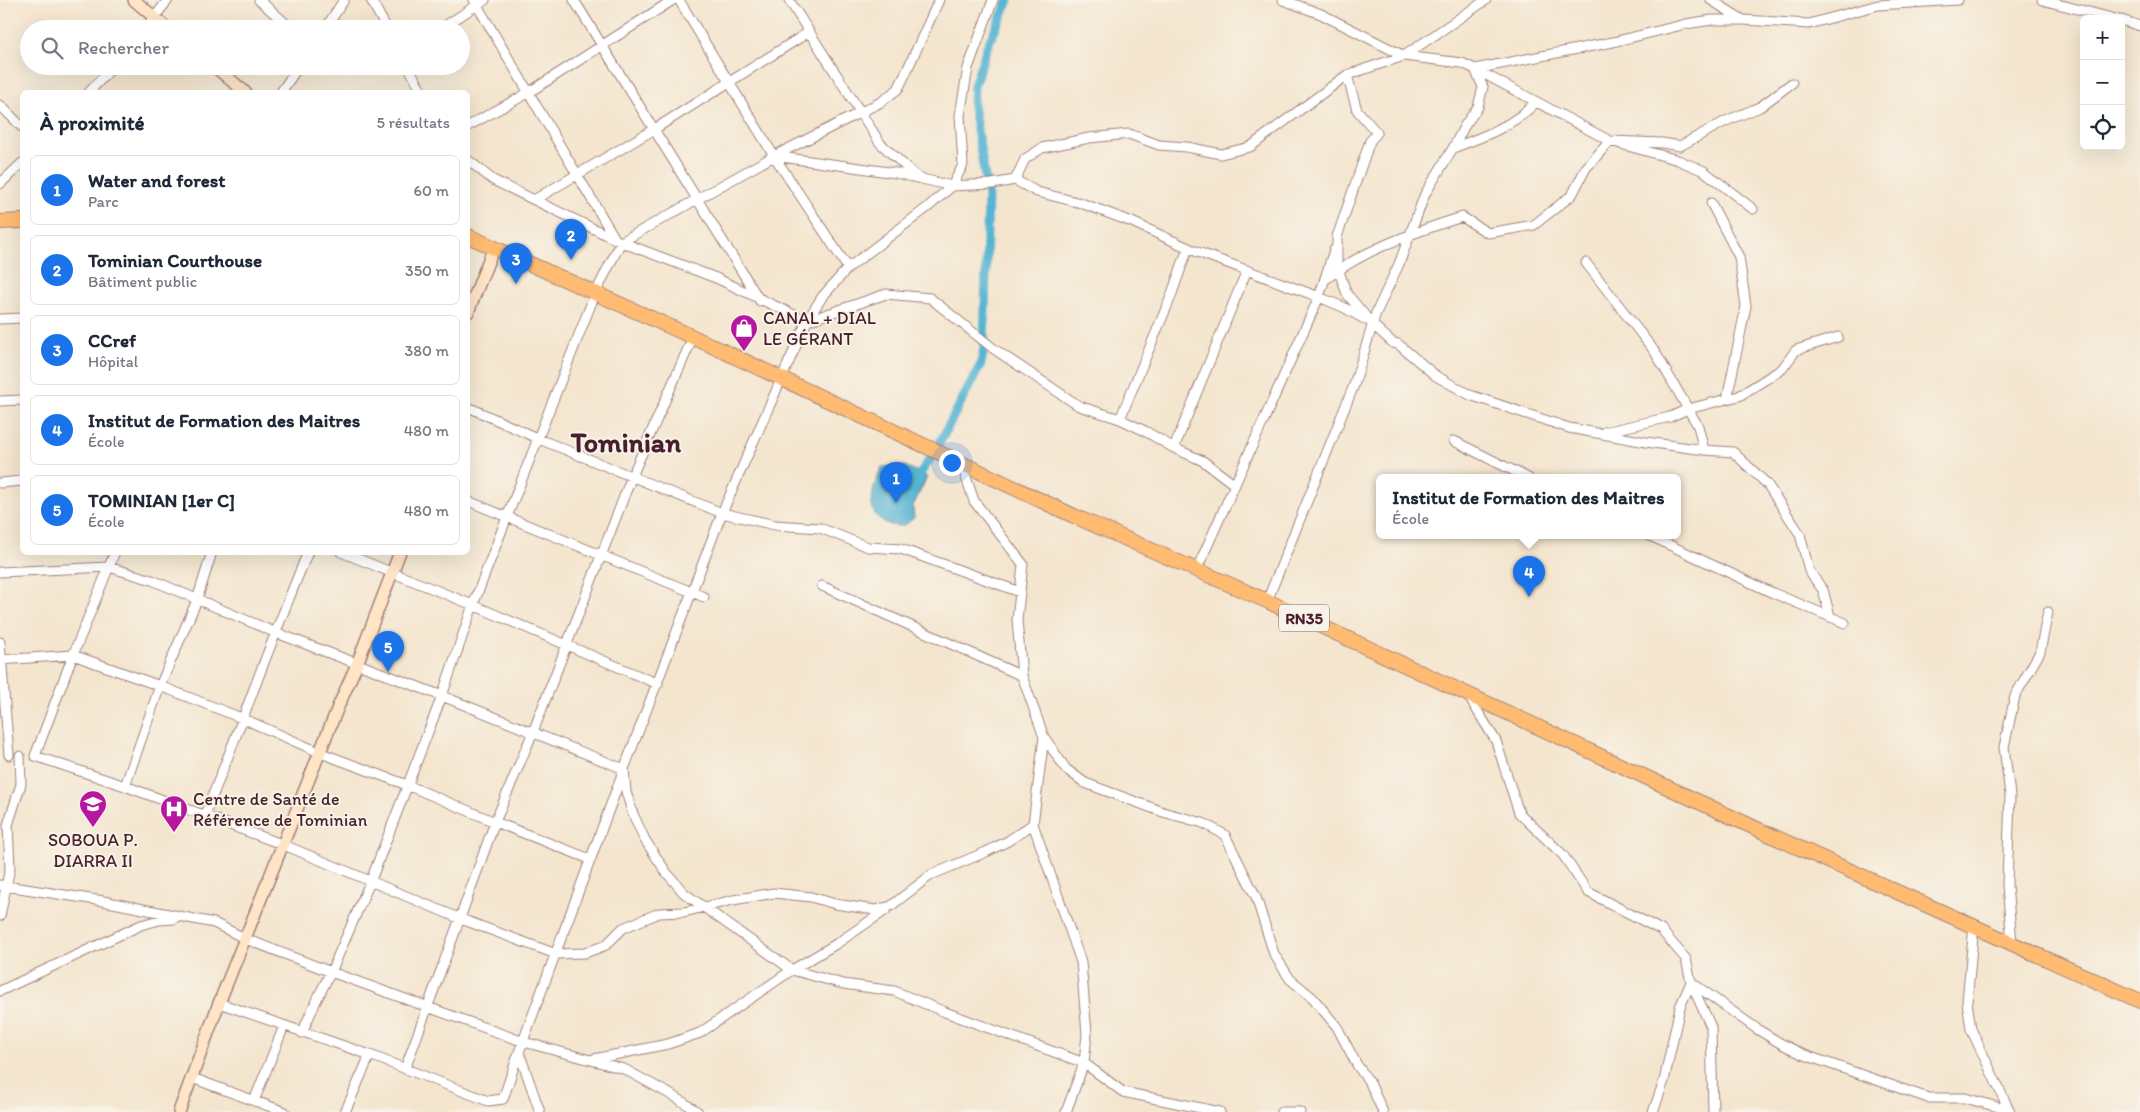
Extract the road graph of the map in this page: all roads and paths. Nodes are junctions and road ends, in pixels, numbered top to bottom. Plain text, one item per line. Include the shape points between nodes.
1 (134, 0) edge
2 (168, 0) edge
3 (259, 0) edge
4 (344, 0) edge
5 (371, 0) edge
6 (485, 0) edge
7 (574, 0) edge
8 (674, 0) edge
9 (678, 0) edge
10 (789, 0) edge
11 (939, 0) edge
12 (993, 0) edge
13 (1283, 0) edge
14 (1486, 0) edge
15 (1711, 0) edge
16 (1958, 0) edge
17 (2042, 0) edge
18 (1903, 2) edge
19 (475, 3) edge
20 (2100, 15) edge
21 (153, 16) junction
22 (151, 20) edge
23 (158, 20) edge
24 (282, 20) edge
25 (331, 20) edge
26 (382, 20) edge
27 (452, 20) edge
28 (1743, 20) junction
29 (2125, 21) edge
30 (2140, 26) edge
31 (809, 32) junction
32 (602, 47) junction
33 (1404, 56) junction
34 (1475, 69) junction
35 (105, 75) edge
36 (225, 75) edge
37 (293, 75) edge
38 (413, 75) edge
39 (1347, 75) junction
40 (730, 82) junction
41 (1792, 83) dead end
42 (91, 90) edge
43 (243, 90) edge
44 (282, 90) edge
45 (421, 90) edge
46 (528, 93) junction
47 (1536, 102) junction
48 (0, 105) edge
49 (861, 112) junction
50 (470, 125) edge
51 (20, 126) edge
52 (654, 130) junction
53 (1610, 141) junction
54 (1453, 148) junction
55 (774, 156) junction
56 (470, 162) edge
57 (20, 164) edge
58 (578, 175) junction
59 (917, 178) junction
60 (1016, 180) junction
61 (0, 184) edge
62 (952, 186) junction
63 (698, 199) junction
64 (534, 200) junction
65 (1711, 203) dead end
66 (1753, 209) dead end
67 (20, 220) edge
68 (0, 222) edge
69 (1410, 234) junction
70 (470, 237) edge
71 (1337, 237) junction
72 (618, 240) junction
73 (494, 247) junction
74 (1188, 248) junction
75 (1586, 263) dead end
76 (848, 268) junction
77 (1246, 270) junction
78 (1338, 270) junction
79 (1326, 279) junction
80 (595, 294) junction
81 (1320, 297) junction
82 (760, 301) junction
83 (470, 307) edge
84 (20, 318) edge
85 (0, 319) edge
86 (807, 321) junction
87 (1372, 324) junction
88 (693, 337) junction
89 (1838, 337) dead end
90 (781, 378) junction
91 (1727, 399) junction
92 (20, 400) edge
93 (0, 401) edge
94 (470, 408) edge
95 (1688, 409) junction
96 (1120, 419) junction
97 (1599, 434) junction
98 (539, 439) junction
99 (1454, 441) dead end
100 (1174, 448) junction
101 (1704, 450) junction
102 (961, 462) junction
103 (1520, 474) edge
104 (632, 476) junction
105 (20, 481) edge
106 (0, 483) edge
107 (1235, 485) junction
108 (470, 502) edge
109 (722, 513) junction
110 (507, 517) junction
111 (1656, 539) edge
112 (114, 555) edge
113 (211, 555) edge
114 (307, 555) edge
115 (348, 555) edge
116 (399, 555) edge
117 (602, 555) junction
118 (109, 567) junction
119 (1197, 569) junction
120 (0, 572) edge
121 (393, 573) junction
122 (822, 586) dead end
123 (1020, 592) junction
124 (692, 593) junction
125 (704, 597) dead end
126 (197, 600) junction
127 (1267, 601) junction
128 (473, 605) junction
129 (2048, 612) dead end
130 (1830, 616) junction
131 (1845, 623) dead end
132 (274, 632) junction
133 (0, 642) edge
134 (567, 645) junction
135 (72, 655) junction
136 (1, 660) edge
137 (357, 664) junction
138 (1022, 676) junction
139 (658, 684) junction
140 (160, 686) junction
141 (1467, 694) junction
142 (442, 696) junction
143 (244, 719) junction
144 (533, 732) junction
145 (1044, 737) junction
146 (321, 753) junction
147 (4, 756) edge
148 (20, 756) junction
149 (35, 756) junction
150 (624, 768) junction
151 (407, 785) junction
152 (125, 786) junction
153 (204, 817) junction
154 (495, 822) junction
155 (1033, 824) junction
156 (7, 845) junction
157 (284, 846) junction
158 (0, 854) edge
159 (590, 859) junction
160 (371, 880) junction
161 (4, 886) edge
162 (891, 906) junction
163 (705, 907) junction
164 (0, 916) edge
165 (181, 918) junction
166 (461, 919) junction
167 (1974, 925) junction
168 (246, 939) junction
169 (2012, 944) junction
170 (556, 954) junction
171 (792, 970) junction
172 (331, 972) junction
173 (1691, 982) junction
174 (0, 991) edge
175 (2140, 1001) edge
176 (219, 1003) junction
177 (428, 1006) junction
178 (284, 1026) junction
179 (302, 1032) junction
180 (524, 1042) junction
181 (519, 1052) junction
182 (370, 1055) junction
183 (592, 1060) junction
184 (1084, 1063) junction
185 (405, 1069) junction
186 (192, 1078) junction
187 (259, 1105) edge
188 (2010, 1111) edge
189 (180, 1112) edge
190 (285, 1112) edge
191 (345, 1112) edge
192 (540, 1112) edge
193 (698, 1112) edge
194 (1066, 1112) edge
195 (1220, 1112) edge
196 (1281, 1112) edge
197 (1300, 1112) edge
198 (1382, 1112) edge
199 (1653, 1112) edge
200 (1713, 1112) edge

1 - 21 street
2 - 21 street
3 - 24 street
4 - 25 street
5 - 26 street
6 - 19 street
7 - 32 street
8 - 32 street
9 - 40 street
10 - 31 street
11 - 49 street via 898,89
12 - 62 street via 968,68 960,115 963,164
13 - 33 street via 1321,14
14 - 33 street
15 - 28 street
16 - 18 street
17 - 20 street
18 - 28 street via 1878,5 1809,24
19 - 27 street
19 - 46 street
21 - 22 street
21 - 23 street
28 - 34 street via 1686,24 1614,42
29 - 30 street
31 - 40 street
31 - 49 street
32 - 46 street
32 - 52 street
33 - 34 street via 1462,63
33 - 39 street
34 - 47 street
34 - 54 street via 1482,87 1478,107
35 - 42 street
36 - 43 street
37 - 44 street
38 - 45 street
39 - 60 street via 1250,147 1221,154 1159,145 1129,134 1089,138 1042,148 1025,159
39 - 71 street via 1357,110 1377,133 1370,141
40 - 52 street
40 - 55 street
41 - 53 street via 1760,107 1680,146 1662,142
46 - 50 street
46 - 58 street
47 - 53 street
47 - 54 street via 1490,134
48 - 51 street
49 - 55 street
49 - 59 street via 880,142
52 - 58 street
52 - 63 street
53 - 66 street via 1678,160 1704,171
53 - 69 street via 1586,168 1572,195 1534,225 1488,233 1462,217
54 - 69 street via 1425,194
55 - 59 street via 843,164
55 - 63 street
55 - 76 street
56 - 64 street via 493,180
57 - 61 street
58 - 64 street
58 - 72 street
59 - 62 street
60 - 62 street
60 - 74 street via 1037,192 1081,203 1132,222
62 - 76 street
63 - 72 street
63 - 82 street
64 - 72 street
65 - 91 street via 1739,257 1746,306
67 - 68 main road
69 - 78 street
69 - 87 street
70 - 73 main road, RN35
71 - 78 street
71 - 79 street
72 - 80 street
72 - 82 street via 716,278
73 - 80 main road, RN35
73 - 83 street
74 - 77 street
74 - 96 street
75 - 95 street via 1655,352
76 - 86 street via 822,297
77 - 81 street
77 - 100 street
78 - 79 street
78 - 87 street via 1347,294
79 - 81 street
80 - 88 main road, RN35
80 - 98 street
81 - 87 street
81 - 107 street
82 - 86 street
84 - 85 street
86 - 90 street
86 - 96 street via 886,294 930,298 994,350 1080,406
87 - 97 street via 1436,376 1470,395 1569,428
87 - 127 street via 1354,384
88 - 90 main road, RN35
88 - 104 street
89 - 91 street via 1796,350 1782,369 1739,396
90 - 102 main road, RN35
90 - 109 street
91 - 95 street
92 - 93 street
94 - 98 street
95 - 97 street via 1670,417
95 - 101 street via 1698,426
96 - 100 street
97 - 101 street
98 - 104 street
98 - 110 street
99 - 103 street
100 - 107 street via 1203,462
101 - 130 street via 1733,452 1767,484 1800,534 1809,571 1822,590
102 - 119 main road, RN35 via 1074,516
102 - 123 street via 974,501 1023,564
104 - 109 street
104 - 117 street
105 - 106 street
107 - 119 street
108 - 110 street
109 - 123 street via 775,525 820,528 868,547 901,548
109 - 124 street
110 - 117 street
110 - 128 street
111 - 130 street
112 - 118 street
113 - 126 street
114 - 132 street
115 - 121 street
116 - 121 street
117 - 124 street
117 - 134 street
118 - 120 street
118 - 126 street via 152,580
118 - 135 street
119 - 127 main road, RN35
121 - 128 street
121 - 137 street
122 - 138 street
123 - 138 street via 1017,620
124 - 125 street
124 - 139 street
126 - 132 street
126 - 140 street
127 - 141 main road, RN35
128 - 134 street
128 - 142 street
129 - 169 street via 2040,652 2015,696 2004,747 2010,795 2007,884
130 - 131 street
132 - 137 street
132 - 143 street
133 - 136 street
134 - 139 street
134 - 144 street
135 - 136 street
135 - 140 street
135 - 149 street
136 - 147 street
137 - 142 street
137 - 146 street
138 - 145 street
139 - 150 street
140 - 143 street
140 - 152 street
141 - 167 main road, RN35 via 1768,834
141 - 173 street via 1496,741 1519,813 1563,856 1588,892 1662,930 1686,959
142 - 144 street
142 - 151 street
143 - 146 street
143 - 153 street
144 - 150 street
144 - 154 street
145 - 155 street
145 - 198 street via 1066,770 1085,783 1203,823 1225,835 1256,897 1274,954 1290,979 1313,998 1337,1027 1370,1083
146 - 151 street
146 - 157 street
147 - 148 street
148 - 149 street
148 - 156 street via 21,784 8,825
149 - 152 street
150 - 159 street
150 - 163 street via 626,792 645,840 684,893
151 - 154 street
151 - 160 street
152 - 153 street
153 - 157 street
154 - 159 street
154 - 166 street
155 - 162 street via 986,852 931,875
155 - 184 street via 1081,962 1087,1034
156 - 158 street
156 - 161 street via 10,868
157 - 160 street
157 - 168 street
159 - 170 street
160 - 166 street
160 - 172 street
161 - 164 street
161 - 165 street via 61,893
162 - 163 street via 875,910 774,893
162 - 171 street
163 - 170 street via 659,913 623,928 606,944 585,953
163 - 171 street
165 - 168 street via 214,924
165 - 174 street via 141,925
166 - 170 street
166 - 177 street
167 - 169 main road, RN35
167 - 188 street via 1967,1002 1971,1029
168 - 172 street
168 - 176 street
169 - 175 main road, RN35
170 - 180 street
171 - 183 street via 700,1032 668,1044
171 - 184 street via 843,984 894,991
172 - 177 street
172 - 179 street
173 - 188 street via 1757,1029 1802,1054 1928,1098 1965,1098
173 - 199 street via 1680,1007 1664,1081
173 - 200 street via 1711,1027
176 - 178 street
176 - 186 street
177 - 180 street
177 - 185 street
178 - 179 street
178 - 187 street
179 - 182 street
180 - 181 street
180 - 183 street
181 - 185 street via 503,1099 493,1102
181 - 192 street
182 - 185 street
182 - 191 street
183 - 193 street via 624,1069
184 - 194 street
184 - 195 street via 1123,1092
186 - 187 street
186 - 189 street
187 - 190 street
196 - 197 street

